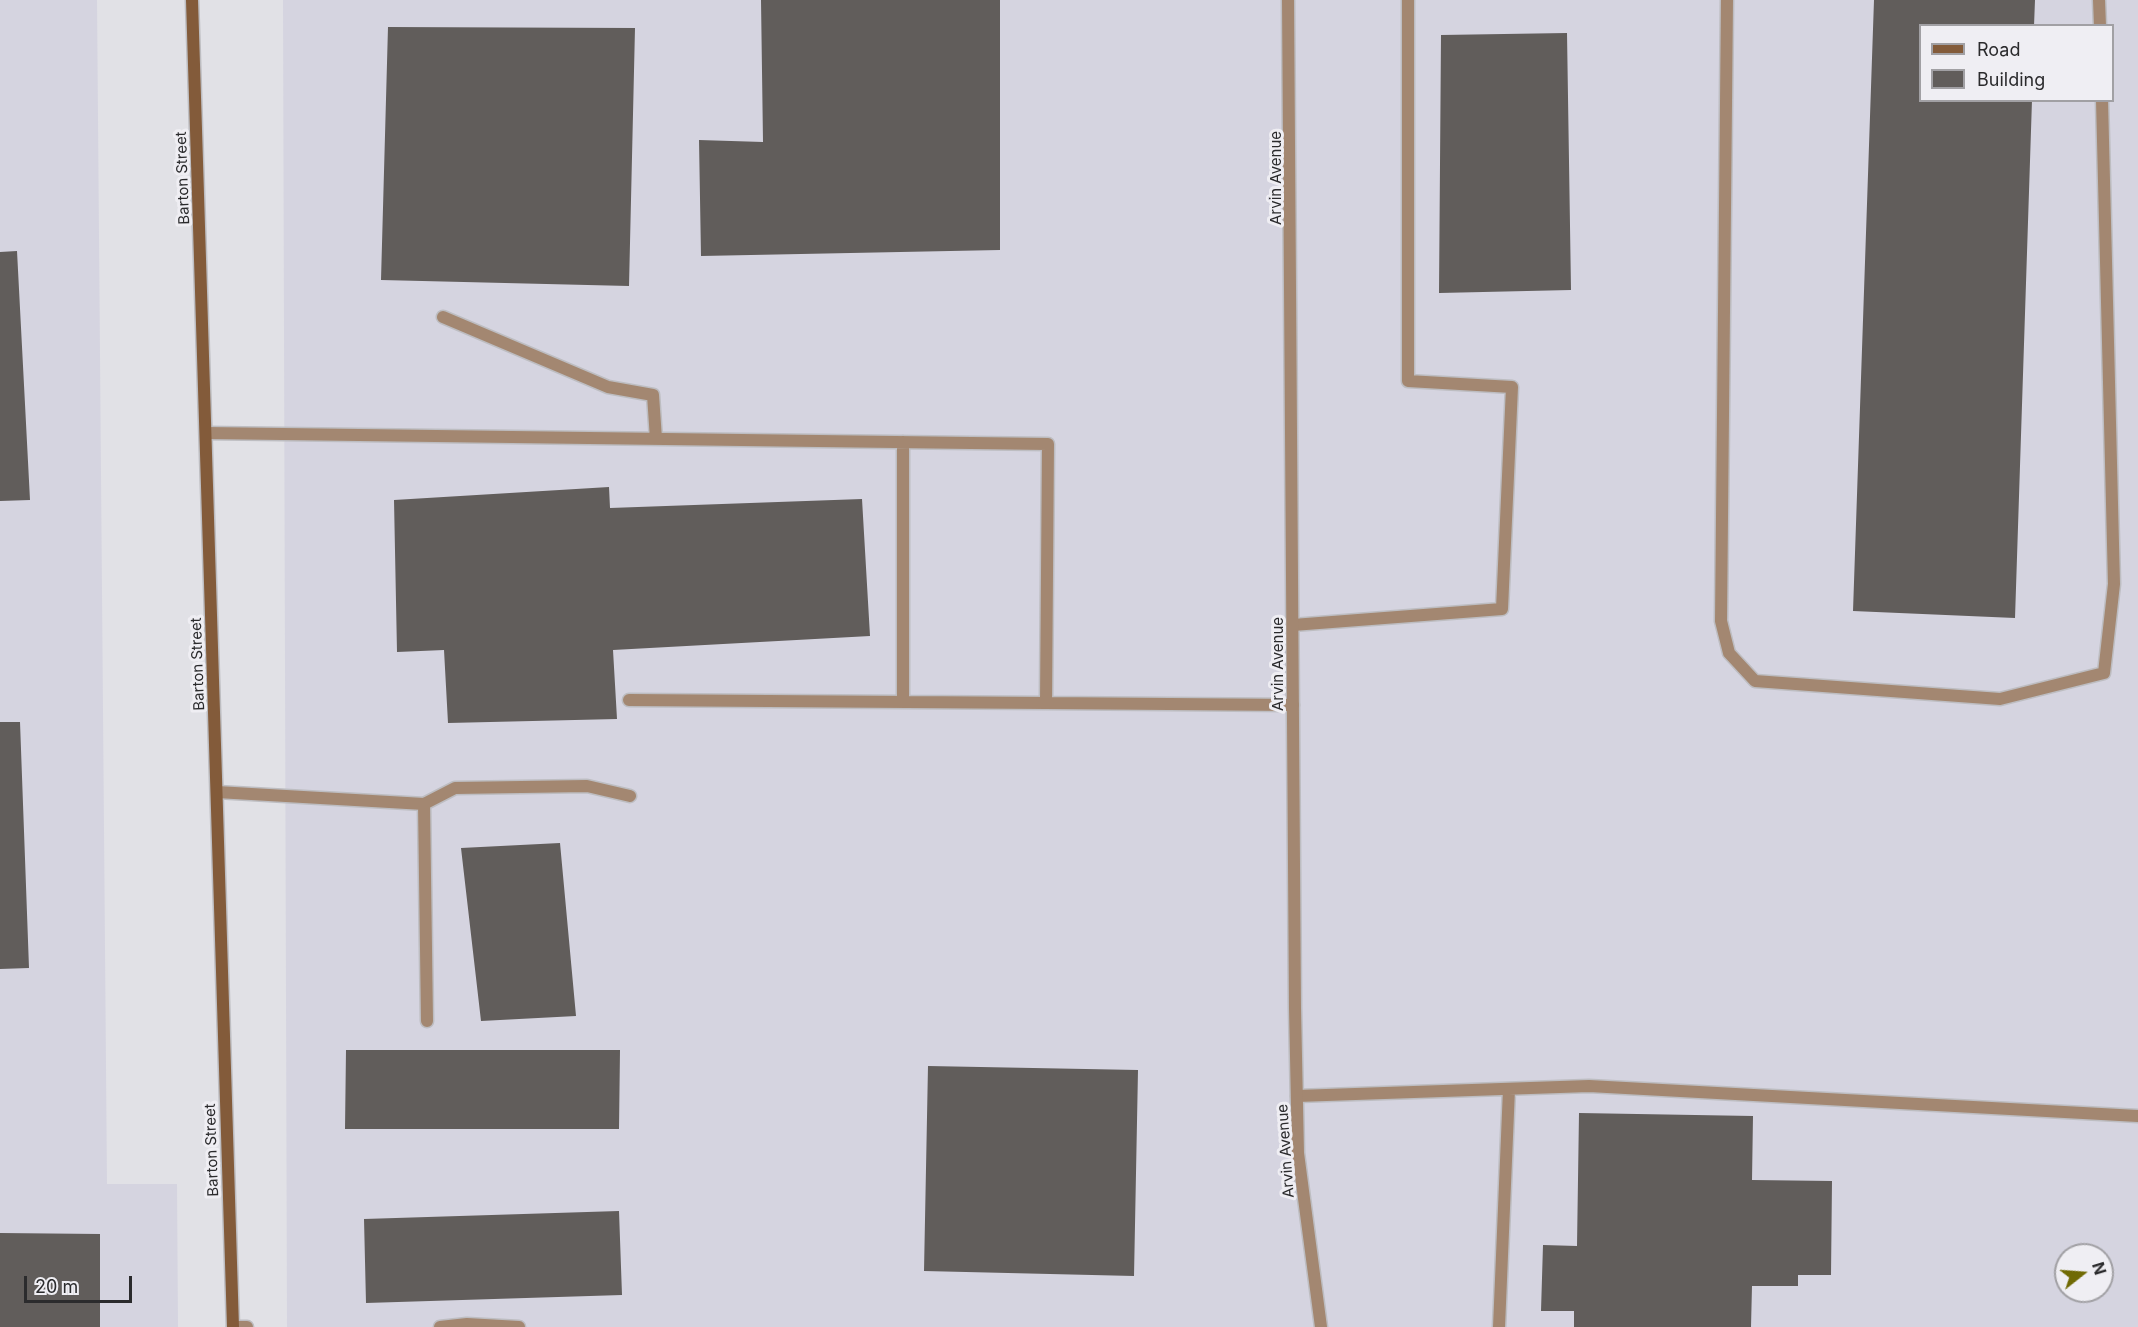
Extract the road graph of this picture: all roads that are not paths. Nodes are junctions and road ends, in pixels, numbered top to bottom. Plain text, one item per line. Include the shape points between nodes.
1 (192, 0) edge
2 (1288, 0) edge
3 (1408, 0) edge
4 (1727, 0) edge
5 (2099, 0) edge
6 (2100, 24) edge
7 (2102, 102) edge
8 (443, 318) dead end
9 (206, 433) junction
10 (656, 439) junction
11 (903, 442) junction
12 (1293, 625) junction
13 (629, 700) dead end
14 (903, 702) junction
15 (1046, 703) junction
16 (1293, 705) junction
17 (216, 792) junction
18 (630, 796) dead end
19 (424, 804) junction
20 (427, 1021) dead end
21 (1509, 1089) junction
22 (1297, 1096) junction
23 (2138, 1116) edge
24 (233, 1327) edge
25 (247, 1327) edge
26 (440, 1327) edge
27 (519, 1327) edge
28 (1322, 1327) edge
29 (1499, 1327) edge

1 - 9 main road, Barton Street
2 - 12 street, Arvin Avenue
3 - 12 street via 1408,381 1512,387 1502,609
4 - 7 street via 1722,621 1729,653 1755,681 2000,699 2104,673 2114,584
5 - 6 street
8 - 10 street via 608,387 653,395
9 - 10 street
9 - 17 main road, Barton Street
10 - 11 street
11 - 14 street
11 - 15 street via 1048,444
12 - 16 street, Arvin Avenue
13 - 14 street
14 - 15 street
15 - 16 street
16 - 22 street, Arvin Avenue
17 - 19 street
17 - 24 main road, Barton Street
18 - 19 street via 587,786 455,788
19 - 20 street
21 - 22 street
21 - 23 street via 1589,1086
21 - 29 street
22 - 28 street, Arvin Avenue via 1298,1153
24 - 25 street
26 - 27 street

